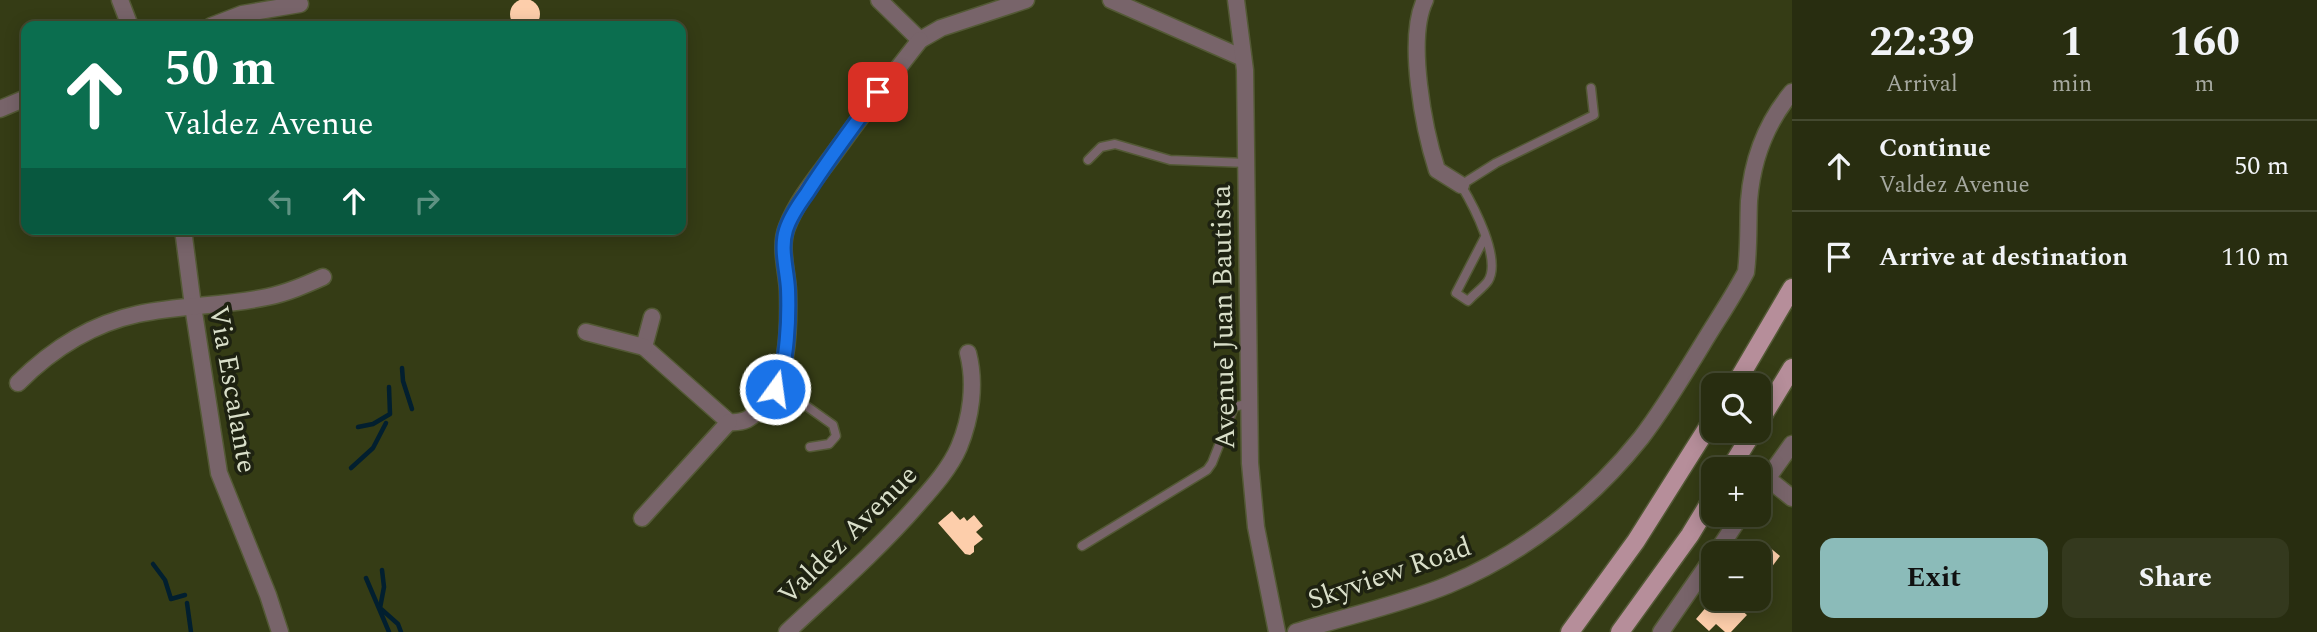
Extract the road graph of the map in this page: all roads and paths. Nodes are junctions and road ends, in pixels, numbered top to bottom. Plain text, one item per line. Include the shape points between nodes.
1 (120, 0) edge
2 (879, 0) edge
3 (1026, 0) edge
4 (1111, 0) edge
5 (1236, 0) edge
6 (1425, 0) edge
7 (300, 4) dead end
8 (128, 21) edge
9 (224, 21) edge
10 (920, 40) junction
11 (1243, 58) junction
12 (1591, 88) dead end
13 (1792, 92) edge
14 (21, 100) edge
15 (0, 109) edge
16 (1088, 160) dead end
17 (1247, 163) junction
18 (1461, 185) junction
19 (184, 235) edge
20 (1485, 237) junction
21 (323, 277) dead end
22 (1792, 288) edge
23 (193, 306) junction
24 (653, 317) dead end
25 (586, 331) dead end
26 (644, 347) junction
27 (968, 353) dead end
28 (1792, 368) edge
29 (1742, 373) edge
30 (18, 383) dead end
31 (775, 389) junction
32 (1771, 402) edge
33 (1250, 403) junction
34 (729, 422) junction
35 (1701, 438) edge
36 (1792, 444) edge
37 (810, 447) dead end
38 (1771, 473) edge
39 (1771, 488) edge
40 (1792, 498) edge
41 (1701, 517) edge
42 (642, 518) dead end
43 (1082, 546) dead end
44 (1701, 574) edge
45 (280, 632) edge
46 (787, 632) edge
47 (1277, 632) edge
48 (1296, 632) edge
49 (1570, 632) edge
50 (1620, 632) edge
51 (1661, 632) edge

1 - 8 street
2 - 10 street
3 - 10 street via 941,28
4 - 11 street
5 - 11 street, Avenue Juan Bautista
6 - 18 street via 1418,29 1425,132 1437,170
7 - 9 street
10 - 31 street via 878,92 786,230 788,291 782,367
11 - 17 street, Avenue Juan Bautista
12 - 18 lane via 1594,115
13 - 48 street, Skyview Road via 1767,130 1751,178 1746,272 1668,401 1597,486 1499,561 1398,603
14 - 15 street
16 - 17 lane via 1101,147 1115,144 1170,160
17 - 33 street, Avenue Juan Bautista
18 - 20 lane via 1479,215
19 - 23 street, Via Escalante
20 - 20 lane via 1492,263 1489,279 1468,300 1456,293
21 - 23 street via 267,297
22 - 29 main road
23 - 30 street via 136,314 85,333 57,349
23 - 45 street, Via Escalante via 219,474
24 - 26 street
25 - 26 street
26 - 34 street
27 - 46 street, Valdez Avenue via 972,395 967,423 958,450 938,481 890,536
28 - 32 main road
31 - 34 street via 749,420
31 - 37 lane via 833,425 836,434 830,444
33 - 43 lane via 1234,407 1207,470
33 - 47 street, Avenue Juan Bautista via 1256,527
34 - 42 street
35 - 49 main road via 1636,541
36 - 38 street
39 - 40 street
41 - 50 main road
44 - 51 street

